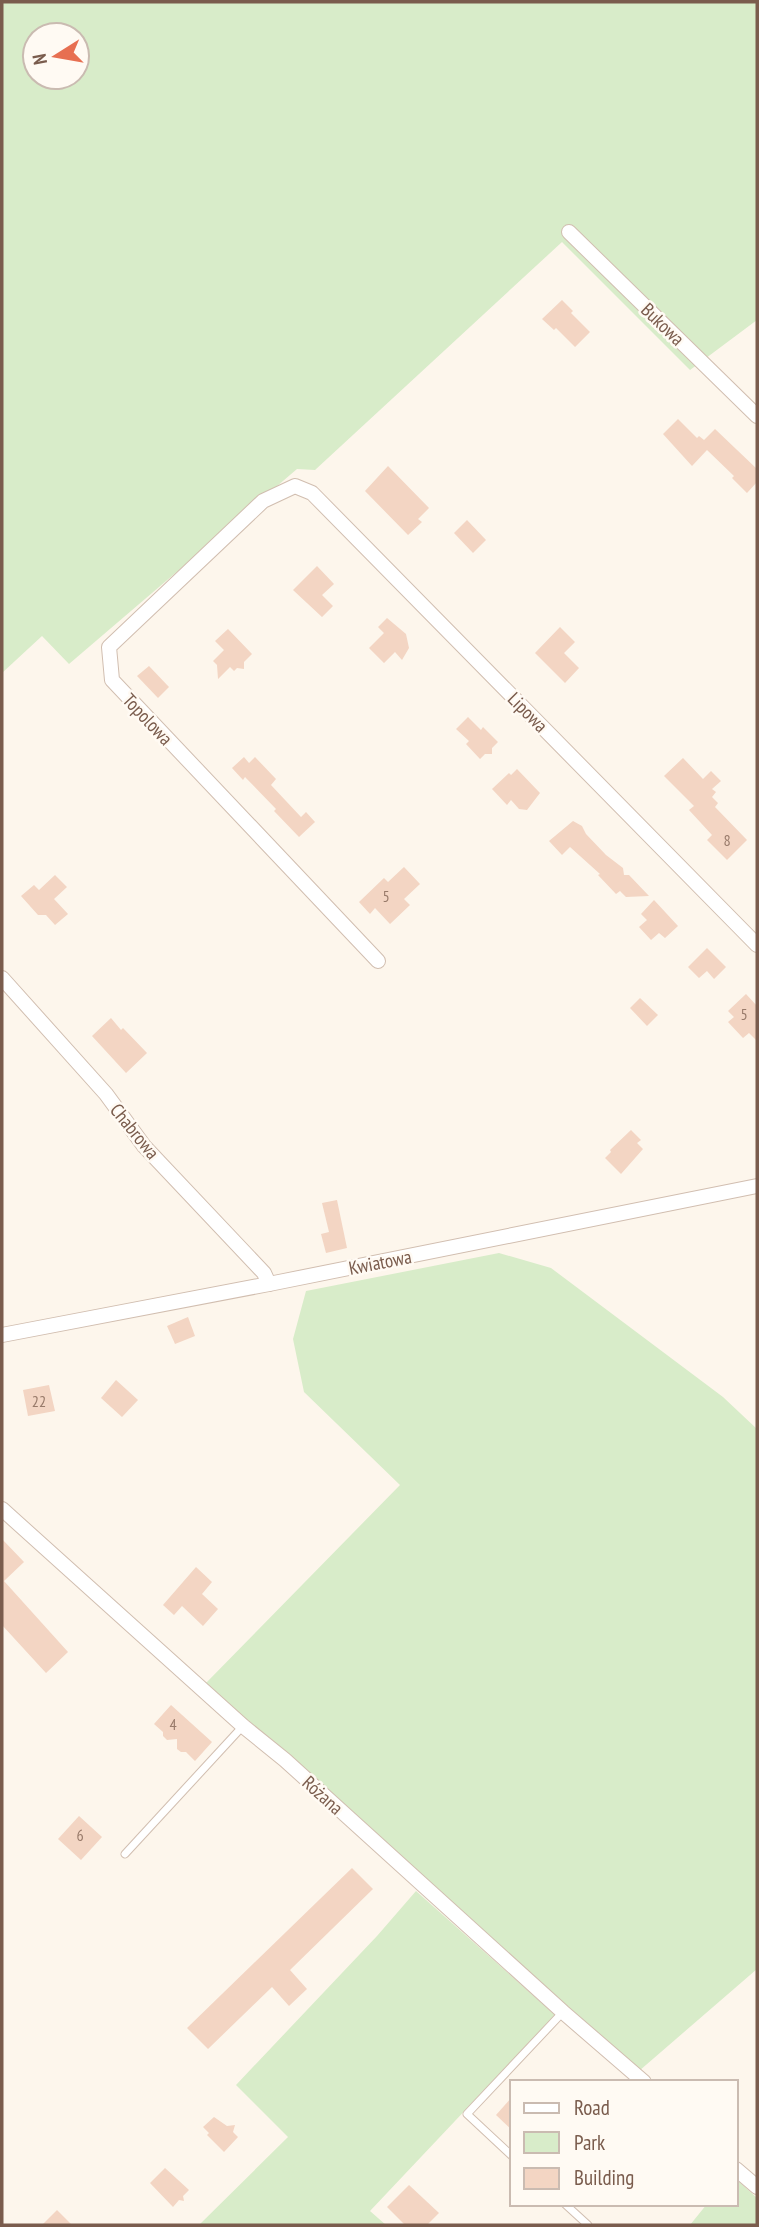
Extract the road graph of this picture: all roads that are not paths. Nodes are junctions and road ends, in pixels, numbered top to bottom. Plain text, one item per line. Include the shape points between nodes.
1 (569, 232) dead end
2 (757, 416) edge
3 (295, 486) joint
4 (757, 946) edge
5 (378, 961) dead end
6 (2, 978) edge
7 (757, 1186) edge
8 (269, 1284) junction
9 (2, 1335) edge
10 (2, 1509) edge
11 (243, 1726) junction
12 (125, 1854) dead end
13 (563, 2012) junction
14 (642, 2080) edge
15 (510, 2154) edge
16 (738, 2171) edge
17 (757, 2187) edge
18 (567, 2206) edge
19 (588, 2225) edge

1 - 2 street, Bukowa
3 - 4 street, Lipowa via 312,493
3 - 5 street, Topolowa via 263,501 108,647 112,680
6 - 8 street, Chabrowa
7 - 8 street, Kwiatowa
8 - 9 street, Kwiatowa
10 - 11 street, Różana
11 - 12 lane
11 - 13 street, Różana
13 - 14 street, Różana
13 - 15 lane via 467,2114
16 - 17 street
18 - 19 lane

